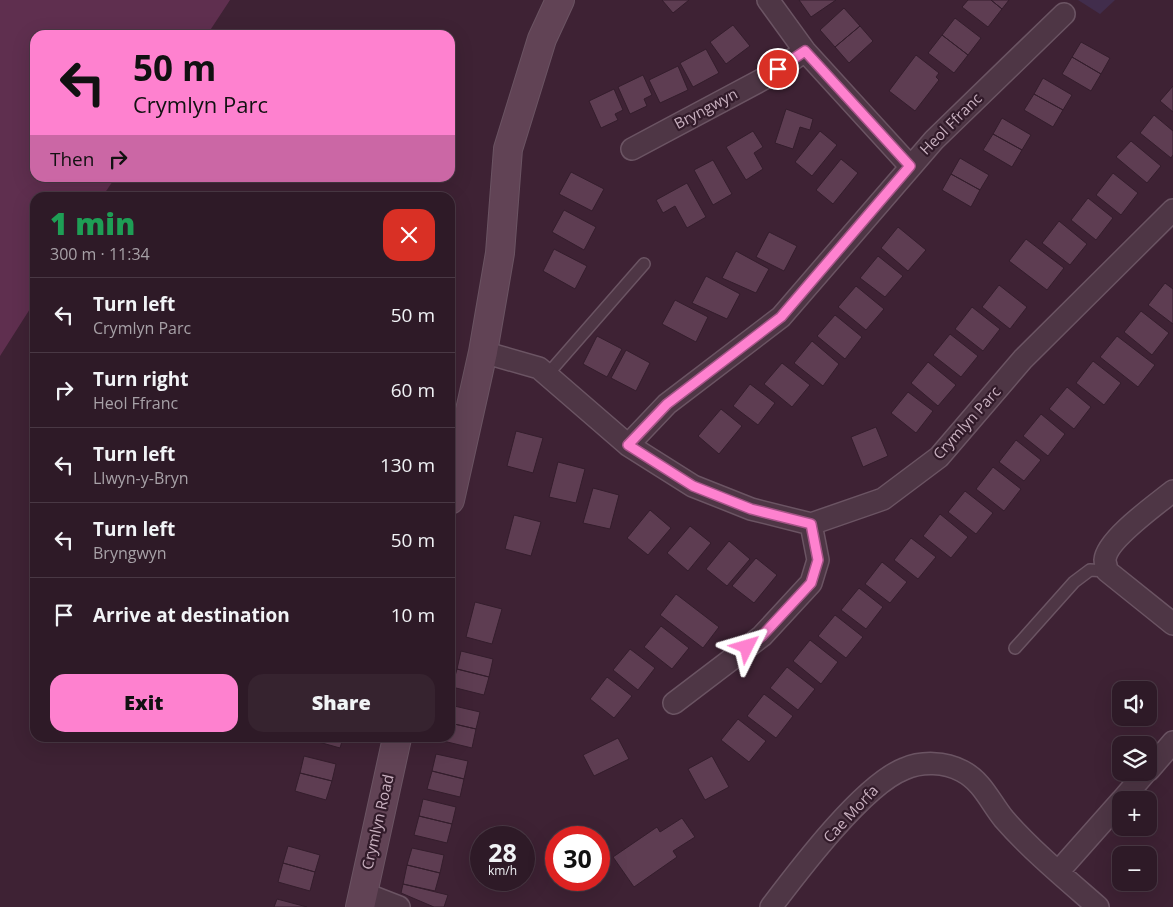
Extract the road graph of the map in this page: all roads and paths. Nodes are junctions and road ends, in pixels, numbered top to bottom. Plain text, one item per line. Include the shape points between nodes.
1 (560, 0) edge
2 (768, 0) edge
3 (1064, 14) dead end
4 (805, 51) junction
5 (632, 149) dead end
6 (910, 166) junction
7 (1173, 210) edge
8 (644, 264) dead end
9 (483, 352) junction
10 (546, 375) junction
11 (628, 445) junction
12 (455, 478) edge
13 (1173, 491) edge
14 (811, 524) junction
15 (1107, 571) junction
16 (1173, 624) edge
17 (1015, 648) dead end
18 (674, 703) dead end
19 (396, 742) edge
20 (1173, 742) edge
21 (1157, 761) edge
22 (1138, 781) edge
23 (1130, 791) edge
24 (1112, 811) edge
25 (1058, 872) junction
26 (361, 900) edge
27 (773, 906) edge
28 (399, 907) edge
29 (1098, 907) edge

1 - 9 street via 542,39 508,149 500,253
2 - 4 street
3 - 6 street, Heol Ffranc
4 - 5 street, Bryngwyn via 765,78
4 - 6 street
6 - 11 street, Heol Ffranc via 781,317 667,404
7 - 14 street, Crymlyn Parc via 1023,359 938,457 883,499
8 - 10 lane
9 - 10 street via 539,368
9 - 12 street
10 - 11 street
11 - 14 street via 693,486 751,509
13 - 15 street via 1110,547 1105,559
14 - 18 street via 818,560 811,583 762,636
15 - 16 street
15 - 17 lane via 1090,570 1074,582
19 - 26 street, Crymlyn Road
20 - 21 street
22 - 23 street
24 - 25 street
25 - 27 street, Cae Morfa via 1004,818 983,788 963,771 937,763 904,768 881,782 846,816
25 - 29 street, Cae Morfa
26 - 28 street

